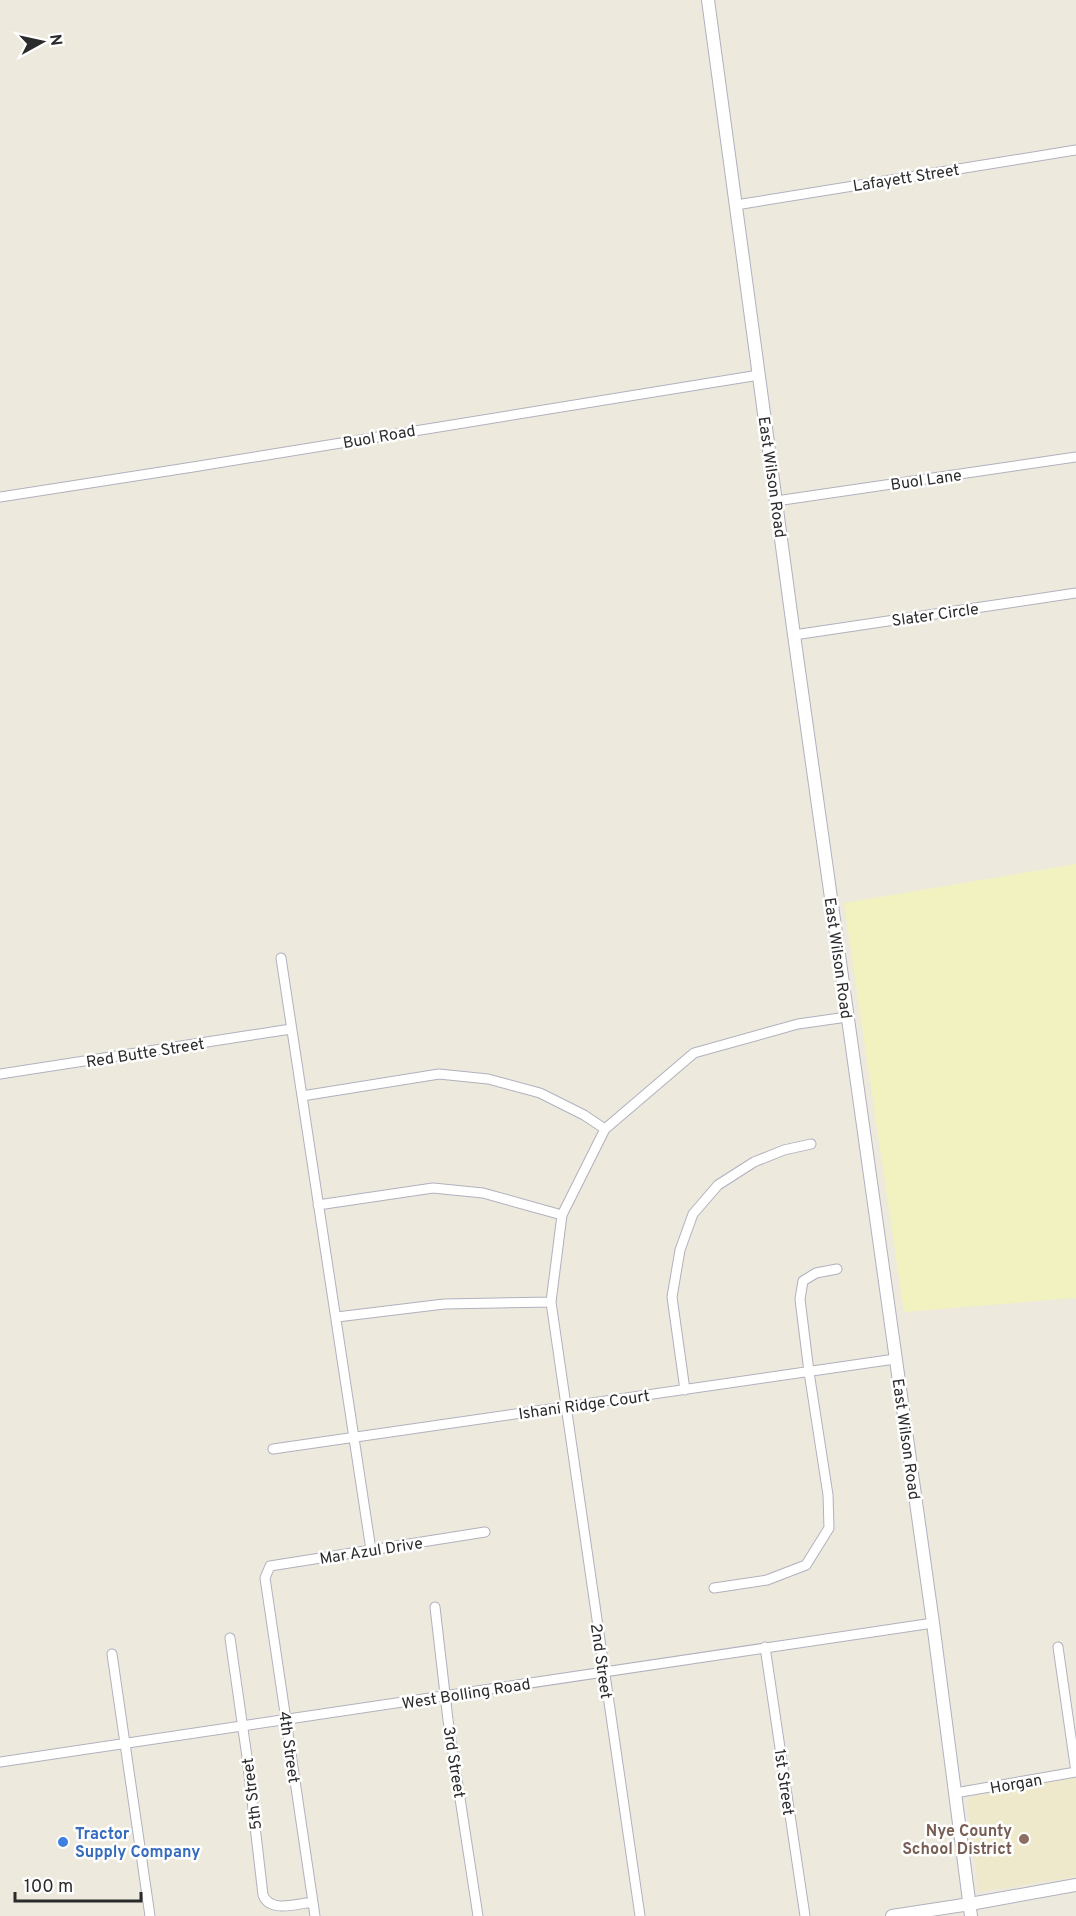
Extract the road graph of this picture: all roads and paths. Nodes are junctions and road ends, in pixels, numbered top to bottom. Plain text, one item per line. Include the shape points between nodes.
1 (708, 0) edge
2 (1076, 150) edge
3 (736, 205) junction
4 (759, 375) junction
5 (1076, 457) edge
6 (0, 497) edge
7 (776, 501) junction
8 (1076, 593) edge
9 (794, 635) junction
10 (281, 958) dead end
11 (847, 1017) junction
12 (291, 1029) junction
13 (0, 1074) edge
14 (302, 1096) junction
15 (605, 1129) junction
16 (811, 1144) dead end
17 (318, 1205) junction
18 (562, 1215) junction
19 (837, 1269) dead end
20 (550, 1302) junction
21 (337, 1317) junction
22 (895, 1359) junction
23 (809, 1372) junction
24 (685, 1390) junction
25 (564, 1407) junction
26 (355, 1437) junction
27 (273, 1449) dead end
28 (485, 1532) dead end
29 (371, 1550) junction
30 (265, 1578) joint
31 (714, 1588) dead end
32 (435, 1607) dead end
33 (933, 1623) junction
34 (230, 1638) dead end
35 (765, 1647) junction
36 (1058, 1647) dead end
37 (112, 1654) dead end
38 (603, 1671) junction
39 (446, 1696) junction
40 (286, 1720) junction
41 (242, 1726) junction
42 (125, 1743) junction
43 (0, 1762) edge
44 (1076, 1772) edge
45 (955, 1793) junction
46 (1076, 1885) edge
47 (312, 1902) junction
48 (970, 1910) edge
49 (150, 1916) edge
50 (315, 1916) edge
51 (478, 1916) edge
52 (639, 1916) edge
53 (805, 1916) edge
54 (892, 1916) edge

1 - 3 street, East Wilson Road
2 - 3 street, Lafayett Street
3 - 4 street, East Wilson Road
4 - 6 street, Buol Road
4 - 7 street, East Wilson Road
5 - 7 street, Buol Lane
7 - 9 street, East Wilson Road
8 - 9 street, Slater Circle
9 - 11 street, East Wilson Road
10 - 12 street
11 - 15 street via 798,1024 694,1053
11 - 22 street, East Wilson Road
12 - 13 street, Red Butte Street
12 - 14 street
14 - 15 street via 439,1074 488,1079 540,1093
14 - 17 street
15 - 18 street, 2nd Street
16 - 24 street via 754,1162 718,1185 693,1214 672,1297
17 - 18 street via 433,1188 483,1193
17 - 21 street
18 - 20 street, 2nd Street
19 - 23 street via 816,1273 804,1281 800,1299
20 - 21 street via 444,1304
20 - 25 street, 2nd Street
21 - 26 street
22 - 23 street, Ishani Ridge Court
22 - 33 street, East Wilson Road
23 - 24 street, Ishani Ridge Court
23 - 31 street via 828,1495 829,1528 807,1564 767,1580
24 - 25 street, Ishani Ridge Court
25 - 26 street, Ishani Ridge Court
25 - 38 street, 2nd Street
26 - 27 street, Ishani Ridge Court
26 - 29 street
28 - 29 street, Mar Azul Drive
29 - 30 street, Mar Azul Drive via 270,1566
30 - 40 street, 4th Street
32 - 39 street, 3rd Street
33 - 35 street, West Bolling Road
33 - 45 street, East Wilson Road
34 - 41 street, 5th Street
35 - 38 street, West Bolling Road
35 - 53 street, 1st Street
36 - 44 street
37 - 42 street
38 - 39 street, West Bolling Road
38 - 52 street, 2nd Street
39 - 40 street, West Bolling Road
39 - 51 street, 3rd Street
40 - 41 street, West Bolling Road
40 - 47 street, 4th Street
41 - 42 street, West Bolling Road
41 - 47 street, 5th Street via 263,1895 271,1905
42 - 43 street, West Bolling Road
42 - 49 street
44 - 45 street, Horgan
45 - 48 street, East Wilson Road
46 - 48 street
47 - 50 street, 4th Street
48 - 54 street

